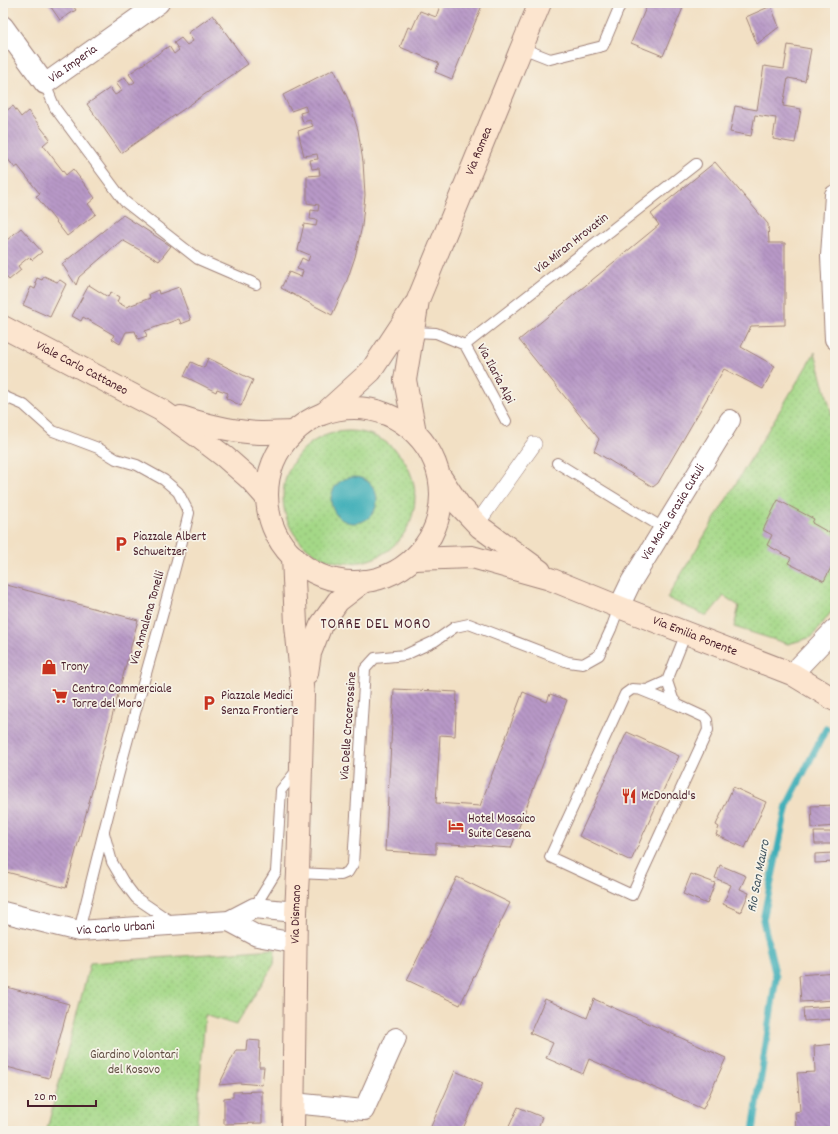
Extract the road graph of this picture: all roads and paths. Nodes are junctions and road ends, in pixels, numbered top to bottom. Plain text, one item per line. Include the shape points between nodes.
1 (159, 3) edge
2 (540, 3) edge
3 (621, 3) edge
4 (3, 26) edge
5 (522, 48) junction
6 (45, 84) junction
7 (696, 164) dead end
8 (835, 195) edge
9 (256, 284) dead end
10 (418, 300) junction
11 (3, 327) edge
12 (413, 332) junction
13 (835, 339) edge
14 (465, 345) junction
15 (3, 396) edge
16 (161, 410) junction
17 (326, 412) junction
18 (730, 420) dead end
19 (506, 421) dead end
20 (294, 432) junction
21 (416, 432) junction
22 (534, 444) dead end
23 (557, 463) dead end
24 (440, 477) junction
25 (267, 498) junction
26 (481, 518) dead end
27 (663, 528) junction
28 (293, 556) junction
29 (414, 559) junction
30 (550, 579) junction
31 (364, 581) junction
32 (619, 607) junction
33 (835, 629) edge
34 (686, 633) junction
35 (792, 674) junction
36 (667, 680) junction
37 (640, 689) junction
38 (827, 695) edge
39 (303, 696) junction
40 (678, 705) junction
41 (300, 766) junction
42 (104, 831) junction
43 (298, 873) junction
44 (254, 908) junction
45 (3, 912) edge
46 (296, 912) junction
47 (230, 922) junction
48 (176, 925) junction
49 (79, 931) junction
50 (295, 943) junction
51 (396, 1038) dead end
52 (293, 1103) junction
53 (293, 1131) edge

1 - 6 street, Via Imperia
2 - 5 main road, Via Romea
3 - 5 lane via 602,46 550,59
4 - 6 street, Via Imperia
5 - 10 main road, Via Romea
6 - 9 lane via 55,108 124,201 198,259
7 - 14 lane, Via Miran Hrovatin
8 - 13 street via 831,256
10 - 12 main road, Via Romea
10 - 17 main road, Via Romea via 371,372
11 - 16 main road, Viale Carlo Cattaneo
12 - 14 lane, Via Ilaria Alpi via 436,333
12 - 21 main road, Via Romea via 405,380
14 - 19 lane, Via Ilaria Alpi
15 - 42 lane, Via Annalena Tonelli via 24,405 53,431 98,448 116,459 137,465 164,480 178,492 189,513
16 - 20 main road, Viale Carlo Cattaneo via 203,424 234,430 260,433
16 - 25 main road, Viale Carlo Cattaneo via 225,457
17 - 20 main road via 309,420
17 - 21 main road via 350,407 374,410 396,418
18 - 27 street, Via Maria Grazia Cutuli
20 - 25 main road via 279,451 270,473
21 - 24 main road via 431,453
22 - 26 street
23 - 27 lane
24 - 29 main road via 442,499 438,521 428,542
24 - 30 main road, Via Emilia Ponente via 459,505 480,527
25 - 28 main road via 271,519 279,539
27 - 32 street, Via Maria Grazia Cutuli
28 - 31 main road via 308,568 326,577
28 - 39 main road, Via Dismano
29 - 30 main road, Via Emilia Ponente via 472,557
29 - 31 main road via 391,574
30 - 32 main road, Via Emilia Ponente
31 - 39 main road, Via Dismano via 338,601 321,625 310,653
32 - 34 main road, Via Emilia Ponente
32 - 43 lane, Via Delle Crocerossine via 599,655 583,664 568,662 469,624 455,627 435,641 405,655 375,658 365,669 353,864 348,872 341,876
33 - 35 street
34 - 35 main road, Via Emilia Ponente
34 - 36 lane
35 - 38 main road, Via Emilia Ponente
36 - 37 lane via 647,690
36 - 40 lane via 673,699
37 - 40 lane
37 - 40 lane via 630,690 622,698 550,857 632,895 708,730 704,717
39 - 41 main road, Via Dismano
41 - 43 main road, Via Dismano
41 - 44 lane via 281,790 276,872
42 - 48 lane, Via Annalena Tonelli via 112,862 136,898
42 - 49 lane, Via Annalena Tonelli
43 - 46 main road, Via Dismano
44 - 46 street
44 - 47 street, Via Carlo Urbani
45 - 49 street, Via Carlo Urbani
46 - 50 main road, Via Dismano
47 - 48 street, Via Carlo Urbani
47 - 50 street via 257,936
48 - 49 street, Via Carlo Urbani
50 - 52 main road, Via Dismano
51 - 52 street via 364,1110
52 - 53 main road, Via Dismano

